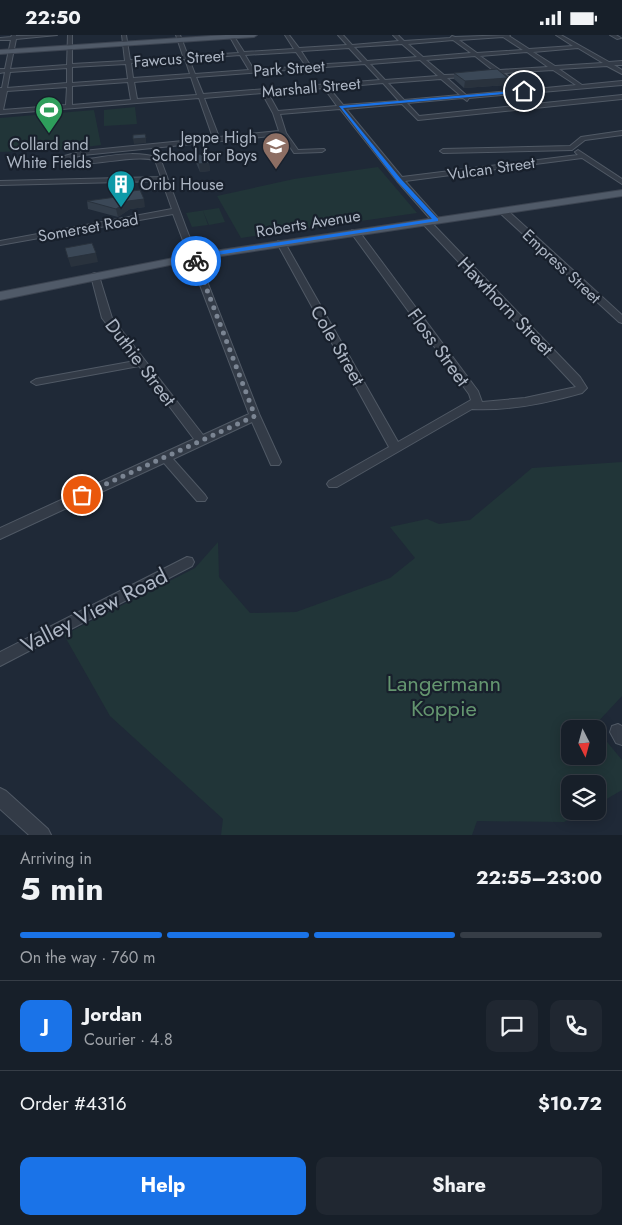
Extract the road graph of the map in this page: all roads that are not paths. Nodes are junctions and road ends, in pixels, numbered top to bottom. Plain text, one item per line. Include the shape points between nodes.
1 (56, 35) edge
2 (70, 35) edge
3 (124, 35) edge
4 (254, 35) edge
5 (287, 35) edge
6 (340, 35) edge
7 (396, 35) edge
8 (506, 35) edge
9 (558, 35) edge
10 (612, 35) edge
11 (13, 36) edge
12 (231, 36) edge
13 (178, 37) edge
14 (452, 37) edge
15 (0, 39) edge
16 (618, 39) dead end
17 (404, 43) junction
18 (125, 44) junction
19 (350, 46) junction
20 (70, 47) junction
21 (578, 47) junction
22 (298, 50) junction
23 (11, 51) junction
24 (528, 51) junction
25 (0, 52) edge
26 (242, 53) junction
27 (475, 54) junction
28 (185, 57) junction
29 (422, 58) junction
30 (129, 62) junction
31 (366, 63) junction
32 (622, 63) edge
33 (607, 64) junction
34 (69, 66) junction
35 (309, 67) junction
36 (554, 68) junction
37 (8, 70) junction
38 (0, 71) edge
39 (252, 71) junction
40 (499, 72) junction
41 (622, 73) edge
42 (192, 76) junction
43 (442, 77) junction
44 (131, 80) junction
45 (383, 81) junction
46 (622, 83) edge
47 (69, 85) junction
48 (325, 86) junction
49 (582, 87) junction
50 (2, 89) edge
51 (264, 91) junction
52 (524, 91) junction
53 (588, 91) dead end
54 (594, 95) dead end
55 (200, 96) junction
56 (464, 96) junction
57 (530, 96) dead end
58 (622, 97) edge
59 (600, 99) junction
60 (134, 101) junction
61 (470, 101) dead end
62 (536, 101) dead end
63 (402, 102) junction
64 (542, 105) junction
65 (69, 106) junction
66 (476, 106) dead end
67 (340, 107) junction
68 (482, 111) junction
69 (0, 112) edge
70 (276, 113) junction
71 (416, 117) joint
72 (280, 133) junction
73 (622, 133) edge
74 (217, 139) junction
75 (572, 148) junction
76 (322, 150) dead end
77 (443, 151) dead end
78 (583, 155) junction
79 (164, 177) junction
80 (14, 178) dead end
81 (399, 180) junction
82 (622, 182) edge
83 (0, 183) edge
84 (622, 193) edge
85 (176, 211) junction
86 (504, 211) junction
87 (431, 221) junction
88 (355, 232) junction
89 (0, 243) edge
90 (281, 243) junction
91 (194, 257) junction
92 (95, 276) junction
93 (0, 296) edge
94 (622, 320) edge
95 (141, 363) junction
96 (36, 382) dead end
97 (472, 405) junction
98 (255, 416) junction
99 (201, 440) junction
100 (395, 447) junction
101 (165, 457) junction
102 (275, 462) dead end
103 (334, 484) dead end
104 (201, 499) dead end
105 (0, 533) edge
106 (187, 562) dead end
107 (0, 659) edge
108 (0, 797) edge
109 (42, 835) edge

1 - 11 street
2 - 20 street
3 - 18 street
4 - 12 main road
5 - 22 street
6 - 19 street
7 - 17 street
8 - 14 street, Fawcus Street
8 - 24 street
9 - 21 street
10 - 16 street
11 - 15 street
11 - 23 street
12 - 13 main road
12 - 26 street
13 - 18 main road
13 - 28 street
14 - 17 street, Fawcus Street
14 - 27 street
17 - 19 street, Fawcus Street
17 - 29 street
18 - 20 main road
18 - 30 street
19 - 22 street, Fawcus Street
19 - 31 street
20 - 23 main road
20 - 34 street
21 - 24 street, Park Street
21 - 33 street
22 - 26 street, Fawcus Street
22 - 35 street
23 - 25 main road
23 - 37 street
24 - 27 street, Park Street
24 - 36 street
26 - 28 street, Fawcus Street
26 - 39 street
27 - 29 street, Park Street
27 - 40 street
28 - 30 street, Fawcus Street
28 - 42 street
29 - 31 street, Park Street
29 - 43 street
30 - 34 street, Fawcus Street
30 - 44 street
31 - 35 street, Park Street
31 - 45 street
32 - 33 street, Marshall Street
33 - 36 street, Marshall Street
33 - 41 street
34 - 37 street, Fawcus Street
34 - 47 street
35 - 39 street, Park Street
36 - 40 street, Marshall Street
36 - 49 street
37 - 38 street, Fawcus Street
37 - 50 street
39 - 42 street, Park Street
40 - 43 street, Marshall Street
40 - 52 street
42 - 44 street, Park Street
42 - 55 street
43 - 45 street, Marshall Street
43 - 56 street
44 - 47 street, Park Street
44 - 60 street
45 - 48 street, Marshall Street
45 - 63 street
46 - 49 street
47 - 50 street, Park Street
47 - 65 street
48 - 51 street, Marshall Street
48 - 67 street
49 - 52 street
49 - 53 street
50 - 69 street
51 - 55 street, Marshall Street
51 - 70 street
52 - 56 street
52 - 57 street
54 - 59 street
55 - 60 street, Marshall Street
55 - 74 street
56 - 61 street
56 - 63 street
58 - 59 street
59 - 64 street
60 - 65 street, Marshall Street
62 - 64 street
63 - 67 street
63 - 71 street
64 - 68 street
65 - 69 street, Marshall Street
66 - 68 street
67 - 70 street
67 - 81 street
68 - 71 street
70 - 72 street via 283,130
72 - 74 street
72 - 76 street via 285,135 296,152
73 - 75 street via 582,138
74 - 79 street via 60,158 84,161 122,156 154,157 159,161
75 - 77 street
75 - 78 street
78 - 81 street, Vulcan Street
78 - 82 street
79 - 80 street
79 - 83 street
79 - 85 street
81 - 87 street
84 - 86 main road, Roberts Avenue
85 - 89 street, Somerset Road
85 - 91 street
86 - 87 main road, Roberts Avenue
86 - 94 street, Empress Street
87 - 88 main road, Roberts Avenue
87 - 97 street, Hawthorn Street via 582,388 494,405
88 - 90 main road, Roberts Avenue
88 - 97 street, Floss Street via 474,393 477,401
90 - 91 main road, Roberts Avenue
90 - 100 street, Cole Street
91 - 92 main road, Roberts Avenue
91 - 98 street
92 - 93 main road, Roberts Avenue
92 - 95 street, Duthie Street via 105,314
95 - 96 street
95 - 99 street, Duthie Street
97 - 100 street, Floss Street
98 - 99 street
98 - 102 street
99 - 101 street
100 - 103 street, Floss Street
101 - 104 street
101 - 105 street
106 - 107 street, Valley View Road
108 - 109 street

